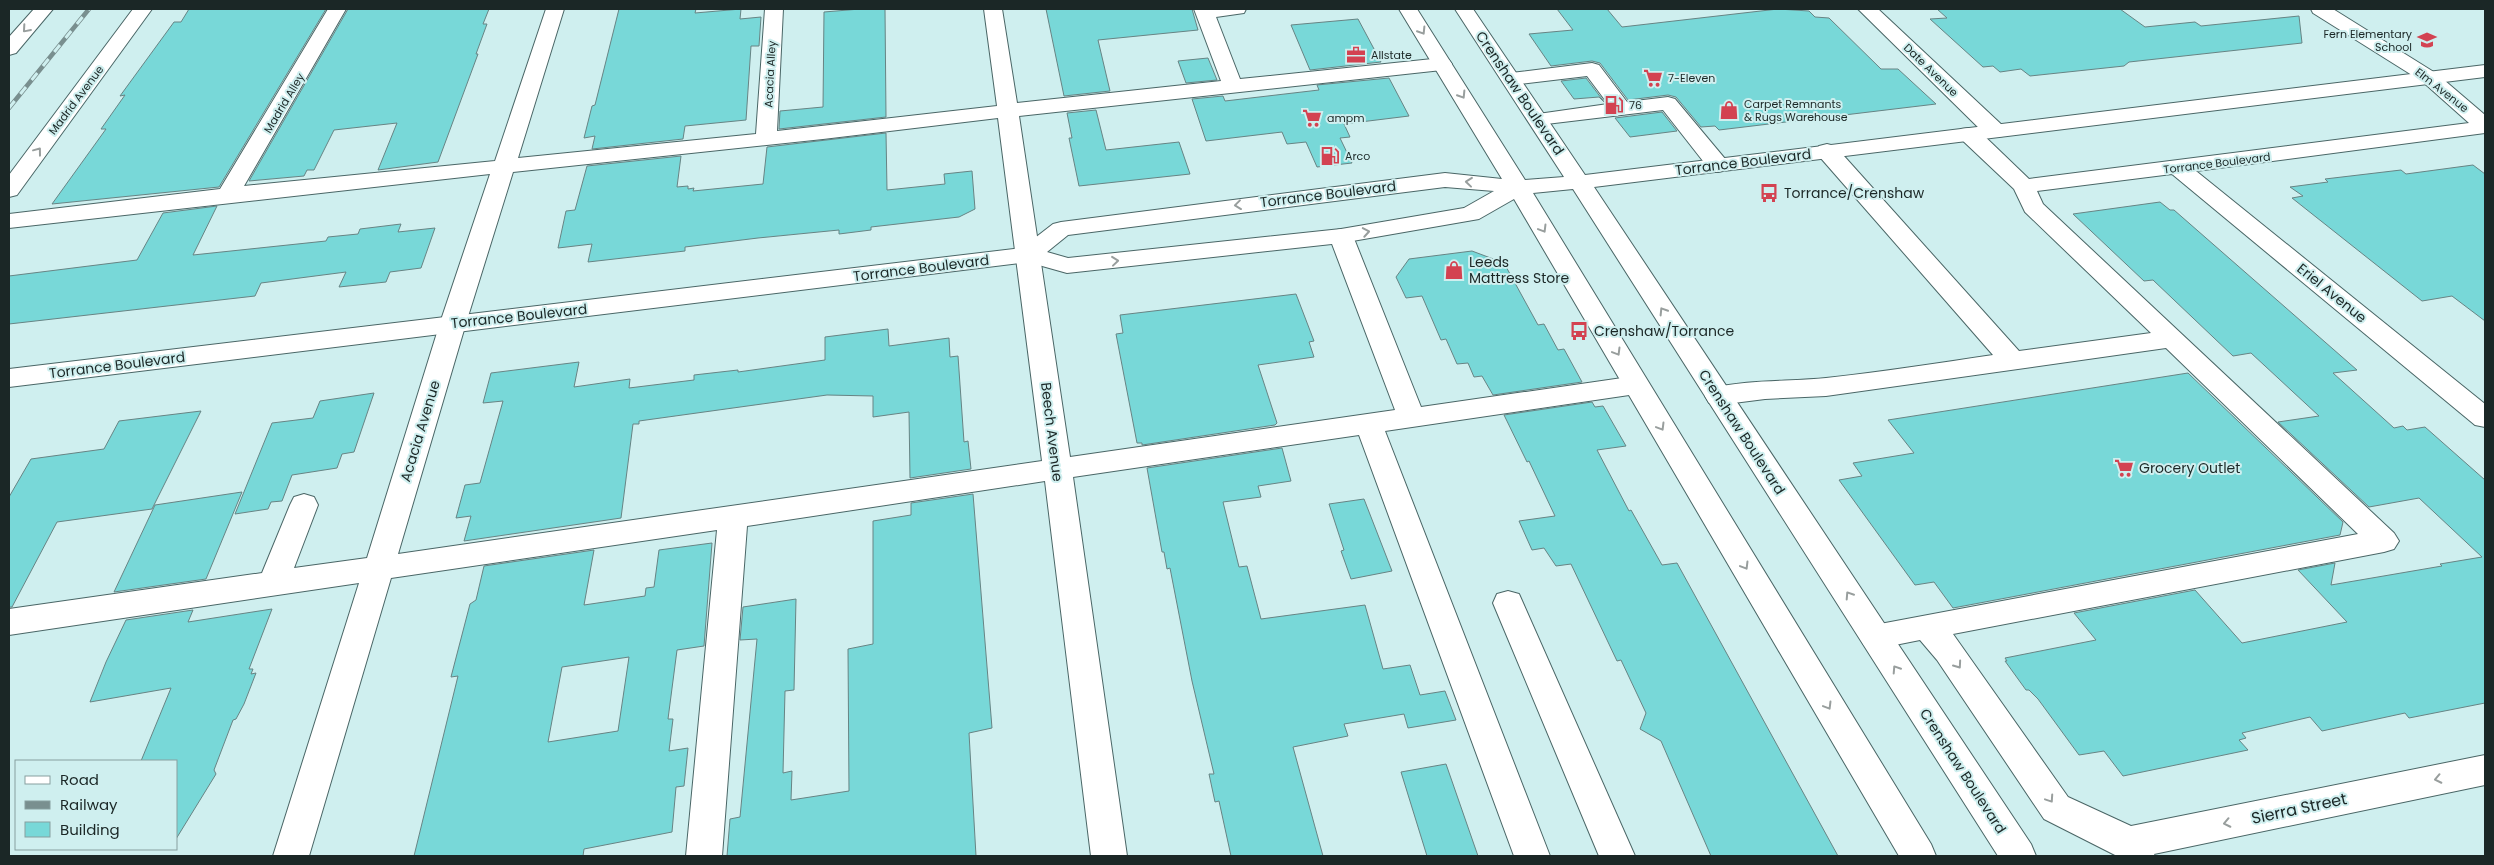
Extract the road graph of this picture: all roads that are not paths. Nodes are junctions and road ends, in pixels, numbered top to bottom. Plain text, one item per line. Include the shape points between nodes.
1 (44, 9) edge
2 (143, 9) edge
3 (336, 9) edge
4 (556, 9) edge
5 (774, 9) edge
6 (993, 9) edge
7 (1237, 9) edge
8 (1408, 9) edge
9 (1464, 9) edge
10 (1867, 9) edge
11 (2320, 9) edge
12 (1204, 10) edge
13 (9, 50) edge
14 (1442, 64) junction
15 (2485, 71) edge
16 (2430, 78) junction
17 (1511, 79) junction
18 (1233, 86) junction
19 (1622, 109) junction
20 (1008, 111) junction
21 (1538, 119) junction
22 (2485, 126) edge
23 (1995, 131) junction
24 (1969, 134) junction
25 (766, 139) junction
26 (1827, 151) junction
27 (506, 165) junction
28 (1718, 165) junction
29 (2179, 168) junction
30 (1580, 182) junction
31 (2024, 186) junction
32 (1518, 187) junction
33 (9, 190) edge
34 (228, 195) junction
35 (9, 221) edge
36 (1341, 236) junction
37 (1029, 255) junction
38 (453, 323) junction
39 (2172, 339) junction
40 (2013, 362) junction
41 (9, 378) edge
42 (1636, 385) junction
43 (1718, 396) junction
44 (1412, 418) junction
45 (2485, 418) edge
46 (1369, 425) junction
47 (1056, 471) junction
48 (304, 505) dead end
49 (733, 516) junction
50 (379, 568) junction
51 (273, 584) junction
52 (1508, 603) dead end
53 (9, 622) edge
54 (1928, 627) junction
55 (1875, 636) junction
56 (2485, 770) edge
57 (2133, 850) edge
58 (292, 856) edge
59 (704, 856) edge
60 (1108, 856) edge
61 (1532, 856) edge
62 (1617, 856) edge
63 (1918, 856) edge
64 (2018, 856) edge

1 -> 13 main road
33 -> 2 main road, Madrid Avenue
3 - 34 main road, Madrid Alley
4 - 27 main road, Acacia Avenue
5 - 25 main road, Acacia Alley
6 - 20 main road, Beech Avenue
7 - 12 main road
8 -> 14 main road
9 - 17 main road, Crenshaw Boulevard
10 - 23 main road, Date Avenue
11 - 16 main road, Elm Avenue
12 - 18 main road
14 - 18 main road
14 -> 32 main road
15 - 16 main road, Torrance Boulevard
16 - 22 main road, Elm Avenue
16 - 23 main road, Torrance Boulevard
17 - 19 main road via 1592,69
17 - 21 main road, Crenshaw Boulevard
18 - 20 main road
19 - 21 main road
19 - 28 main road via 1668,103
20 - 25 main road
20 - 37 main road, Beech Avenue
21 - 30 main road, Crenshaw Boulevard
22 - 29 main road, Torrance Boulevard
23 - 24 main road, Torrance Boulevard
24 - 26 main road, Torrance Boulevard
24 - 31 main road
25 - 27 main road
26 - 28 main road, Torrance Boulevard
26 - 40 main road
27 - 34 main road
27 - 38 main road, Acacia Avenue
28 - 30 main road, Torrance Boulevard
29 - 31 main road, Torrance Boulevard
29 - 45 main road, Eriel Avenue
30 - 32 main road, Torrance Boulevard
43 -> 30 main road, Crenshaw Boulevard
31 - 39 main road via 2033,207
36 -> 32 main road, Torrance Boulevard via 1471,214
32 -> 37 main road, Torrance Boulevard via 1445,180 1061,229
32 -> 42 main road
34 - 35 main road
37 -> 36 main road, Torrance Boulevard via 1067,266
36 - 44 main road
37 - 38 main road, Torrance Boulevard
37 - 47 main road, Beech Avenue
38 - 41 main road, Torrance Boulevard
38 - 50 main road, Acacia Avenue
39 - 40 main road
39 - 54 main road via 2384,541
40 - 43 main road
42 - 44 main road
42 -> 63 main road
55 -> 43 main road, Crenshaw Boulevard
44 - 46 main road
46 - 47 main road
46 - 61 main road
47 - 49 main road
47 - 60 main road, Beech Avenue
48 - 51 main road
49 - 50 main road
49 - 59 main road
50 - 51 main road
50 - 58 main road, Acacia Avenue
51 - 53 main road
52 - 62 main road
54 - 55 main road
54 -> 57 main road via 2056,808
64 -> 55 main road, Crenshaw Boulevard
56 -> 57 main road, Sierra Street

